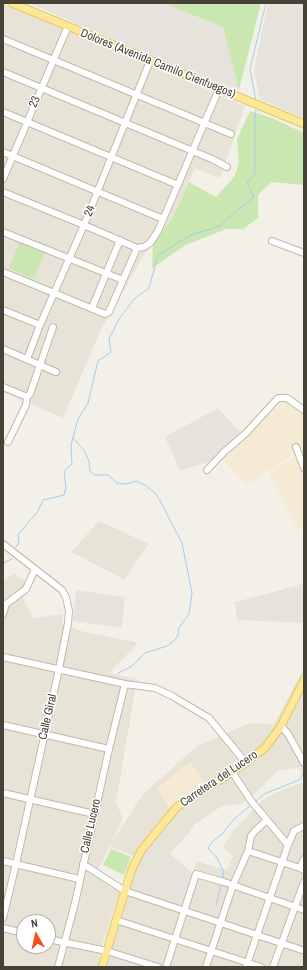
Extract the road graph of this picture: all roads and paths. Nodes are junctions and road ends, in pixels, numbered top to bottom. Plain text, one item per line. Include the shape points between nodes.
1 (12, 3) edge
2 (68, 26) junction
3 (3, 39) edge
4 (53, 60) junction
5 (150, 61) junction
6 (3, 72) edge
7 (41, 88) junction
8 (218, 89) junction
9 (137, 95) junction
10 (3, 112) edge
11 (27, 122) junction
12 (204, 123) junction
13 (125, 124) junction
14 (304, 124) edge
15 (231, 134) dead end
16 (192, 151) junction
17 (3, 152) edge
18 (13, 156) junction
19 (111, 157) junction
20 (227, 167) dead end
21 (3, 179) edge
22 (178, 185) junction
23 (3, 192) edge
24 (98, 192) junction
25 (163, 219) junction
26 (84, 225) junction
27 (3, 232) edge
28 (120, 240) junction
29 (272, 241) dead end
30 (137, 248) junction
31 (304, 253) edge
32 (70, 258) junction
33 (3, 272) edge
34 (106, 274) junction
35 (123, 280) junction
36 (54, 294) junction
37 (92, 308) junction
38 (3, 310) edge
39 (40, 324) junction
40 (53, 327) dead end
41 (3, 349) edge
42 (27, 359) junction
43 (40, 366) junction
44 (56, 372) dead end
45 (3, 387) edge
46 (26, 396) junction
47 (304, 410) edge
48 (8, 442) dead end
49 (296, 447) dead end
50 (304, 468) edge
51 (207, 470) dead end
52 (3, 544) edge
53 (35, 569) junction
54 (3, 614) edge
55 (3, 657) edge
56 (59, 669) junction
57 (304, 680) edge
58 (125, 684) junction
59 (3, 725) edge
60 (281, 726) junction
61 (44, 734) junction
62 (109, 749) junction
63 (304, 749) edge
64 (301, 756) junction
65 (246, 763) junction
66 (304, 763) edge
67 (232, 772) junction
68 (3, 793) edge
69 (30, 799) junction
70 (94, 814) junction
71 (267, 820) junction
72 (304, 826) edge
73 (288, 845) junction
74 (248, 850) junction
75 (304, 859) edge
76 (3, 861) edge
77 (282, 862) junction
78 (16, 864) junction
79 (83, 864) junction
80 (302, 869) edge
81 (79, 879) junction
82 (304, 882) edge
83 (233, 886) junction
84 (124, 891) junction
85 (270, 898) junction
86 (5, 900) edge
87 (295, 906) junction
88 (185, 910) junction
89 (304, 910) edge
90 (3, 918) edge
91 (116, 920) junction
92 (222, 922) junction
93 (3, 928) edge
94 (16, 931) edge
95 (258, 934) junction
96 (176, 940) junction
97 (56, 941) edge
98 (64, 943) junction
99 (283, 943) junction
100 (302, 950) dead end
101 (107, 951) junction
102 (211, 952) junction
103 (247, 965) edge
104 (58, 967) edge
105 (102, 967) edge
106 (158, 967) edge
107 (166, 967) edge
108 (206, 967) edge
109 (261, 967) edge
110 (273, 967) edge

1 - 2 main road, Dolores (Avenida Camilo Cienfuegos)
2 - 4 street, 23
2 - 5 main road, Dolores (Avenida Camilo Cienfuegos)
3 - 4 street
4 - 7 street, 23
4 - 9 street
5 - 8 main road, Dolores (Avenida Camilo Cienfuegos)
5 - 9 street, 24
6 - 7 street
7 - 11 street, 23
7 - 13 street
8 - 12 street
8 - 14 main road, Dolores (Avenida Camilo Cienfuegos)
9 - 12 street
9 - 13 street, 24
10 - 11 street
11 - 18 street, 23
11 - 19 street
12 - 15 street
12 - 16 street
13 - 16 street
13 - 19 street, 24
16 - 20 street
16 - 22 street
17 - 18 street
18 - 21 street, 23
18 - 24 street
19 - 22 street
19 - 24 street, 24
22 - 25 street
23 - 26 street
24 - 25 street
24 - 26 street, 24
25 - 30 street via 150,243
26 - 28 street
26 - 32 street, 24
27 - 32 street
28 - 30 street
28 - 34 street
29 - 31 street
30 - 35 street
32 - 34 street
32 - 36 street, 24
33 - 36 street
34 - 35 street
34 - 37 street
35 - 37 street via 109,312 105,314
36 - 37 street
36 - 39 street, 24
38 - 39 street
39 - 42 street, 24
40 - 43 street
41 - 42 street
42 - 43 street
43 - 44 street
43 - 46 street via 30,394
45 - 46 street
46 - 48 street via 26,404
47 - 51 street via 287,398 278,398
49 - 50 street
52 - 53 street, Calle Giral
53 - 54 street via 26,590 6,604
53 - 56 street, Calle Giral via 62,590 66,598 68,623
55 - 56 street
56 - 58 street
56 - 61 street, Calle Giral
57 - 60 main road, Carretera del Lucero
58 - 62 street, Calle Lucero
58 - 65 street via 155,688 209,718
59 - 61 street
60 - 64 street
60 - 65 main road, Carretera del Lucero via 265,748
61 - 62 street
61 - 69 street, Calle Giral
62 - 70 street, Calle Lucero
63 - 64 street
64 - 66 street
65 - 67 main road, Carretera del Lucero
67 - 71 street
67 - 84 main road, Carretera del Lucero via 177,808 156,831 141,851
68 - 69 street
69 - 70 street
69 - 78 street, Calle Giral
70 - 79 street, Calle Lucero
71 - 73 street
71 - 74 street via 251,836
72 - 73 street via 294,831
73 - 77 street
74 - 77 street
74 - 83 street
75 - 80 street
76 - 78 street
77 - 80 street
77 - 85 street
78 - 81 street
78 - 86 street, Calle Giral
79 - 81 street, Calle Lucero
79 - 84 street
81 - 98 street, Calle Lucero
82 - 87 street
83 - 85 street
83 - 88 street via 196,874
83 - 92 street
84 - 88 street
84 - 91 main road, Carretera del Lucero
85 - 87 street
85 - 95 street
86 - 90 street, Calle Giral
87 - 89 street
87 - 99 street
88 - 92 street
88 - 96 street
91 - 96 street
91 - 101 main road, Carretera del Lucero
92 - 95 street
92 - 102 street
93 - 94 street
95 - 99 street
95 - 103 street
96 - 102 street
96 - 107 street
97 - 98 street
98 - 101 street
98 - 104 street, Calle Lucero
99 - 100 street
99 - 110 street
101 - 105 main road, Carretera del Lucero
101 - 106 street
102 - 103 street
102 - 108 street
103 - 109 street

